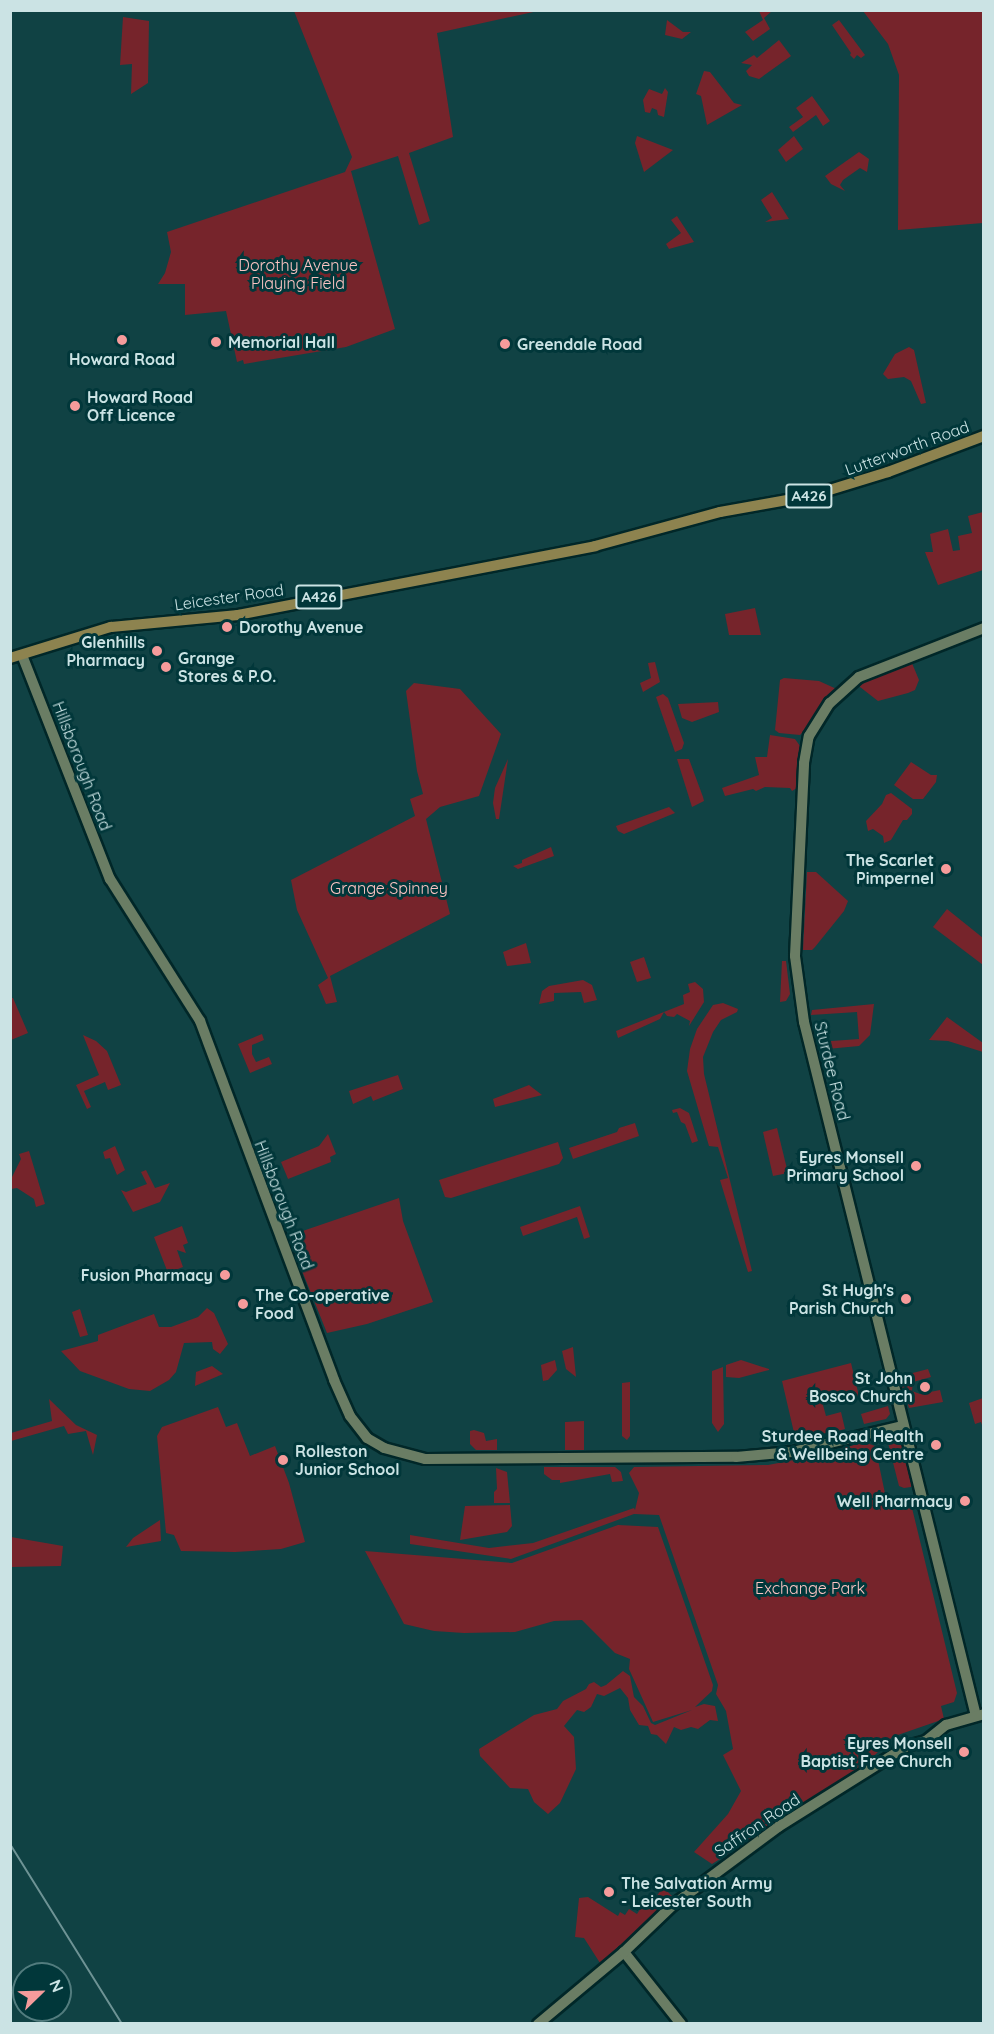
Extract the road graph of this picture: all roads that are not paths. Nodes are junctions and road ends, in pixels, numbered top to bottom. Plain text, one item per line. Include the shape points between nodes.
1 (984, 436) edge
2 (630, 537) joint
3 (984, 628) edge
4 (22, 655) junction
5 (10, 658) edge
6 (902, 1426) junction
7 (980, 1715) edge
8 (624, 1952) junction
9 (538, 2024) edge
10 (681, 2024) edge

1 - 2 main road, Lutterworth Road / A426 via 810,496 720,512
2 - 4 main road, Leicester Road / A426 via 238,615 111,627
3 - 6 street, Sturdee Road via 864,674 844,687 809,736 804,763 795,956 798,986
4 - 5 main road, Leicester Road / A426
4 - 6 street, Hillsborough Road via 110,879 200,1021 334,1380 350,1416 367,1438 384,1448 425,1459 736,1457 792,1452
6 - 7 street, Sturdee Road
7 - 8 street, Saffron Road via 907,1746 778,1827 682,1898
8 - 9 street, Saffron Road
8 - 10 street

